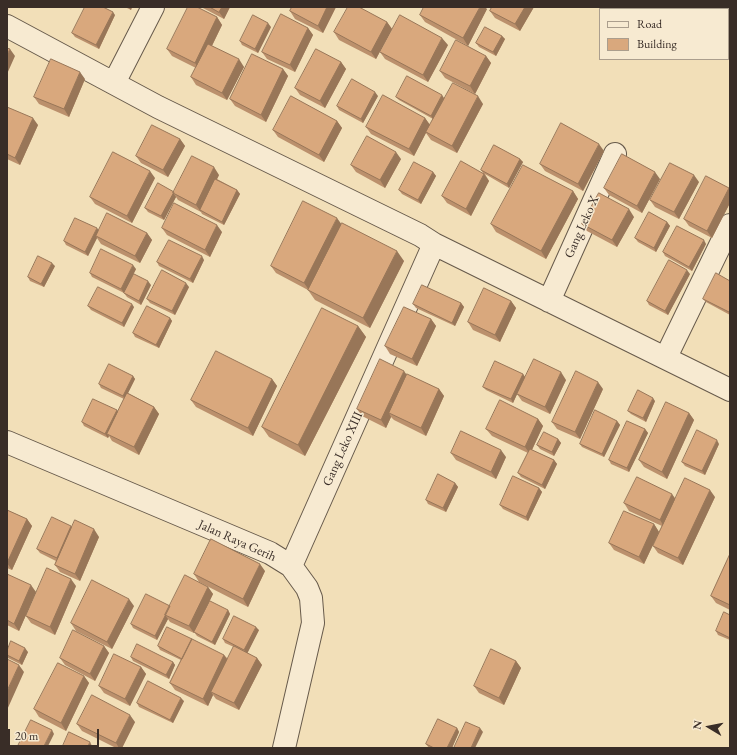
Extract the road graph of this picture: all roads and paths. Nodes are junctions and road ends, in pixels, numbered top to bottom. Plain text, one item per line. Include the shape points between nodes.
1 (153, 7) edge
2 (7, 26) edge
3 (114, 83) junction
4 (615, 154) dead end
5 (730, 225) edge
6 (434, 244) junction
7 (549, 301) junction
8 (666, 357) junction
9 (730, 390) edge
10 (7, 442) edge
11 (291, 566) junction
12 (284, 748) edge

1 - 3 street
2 - 3 street
3 - 6 street
4 - 7 street, Gang Leko X
5 - 8 street
6 - 7 street
6 - 11 street, Gang Leko XIII
7 - 8 street
8 - 9 street
10 - 11 street, Jalan Raya Gerih via 270,553
11 - 12 street, Jalan Raya Gerih via 311,598 313,623

